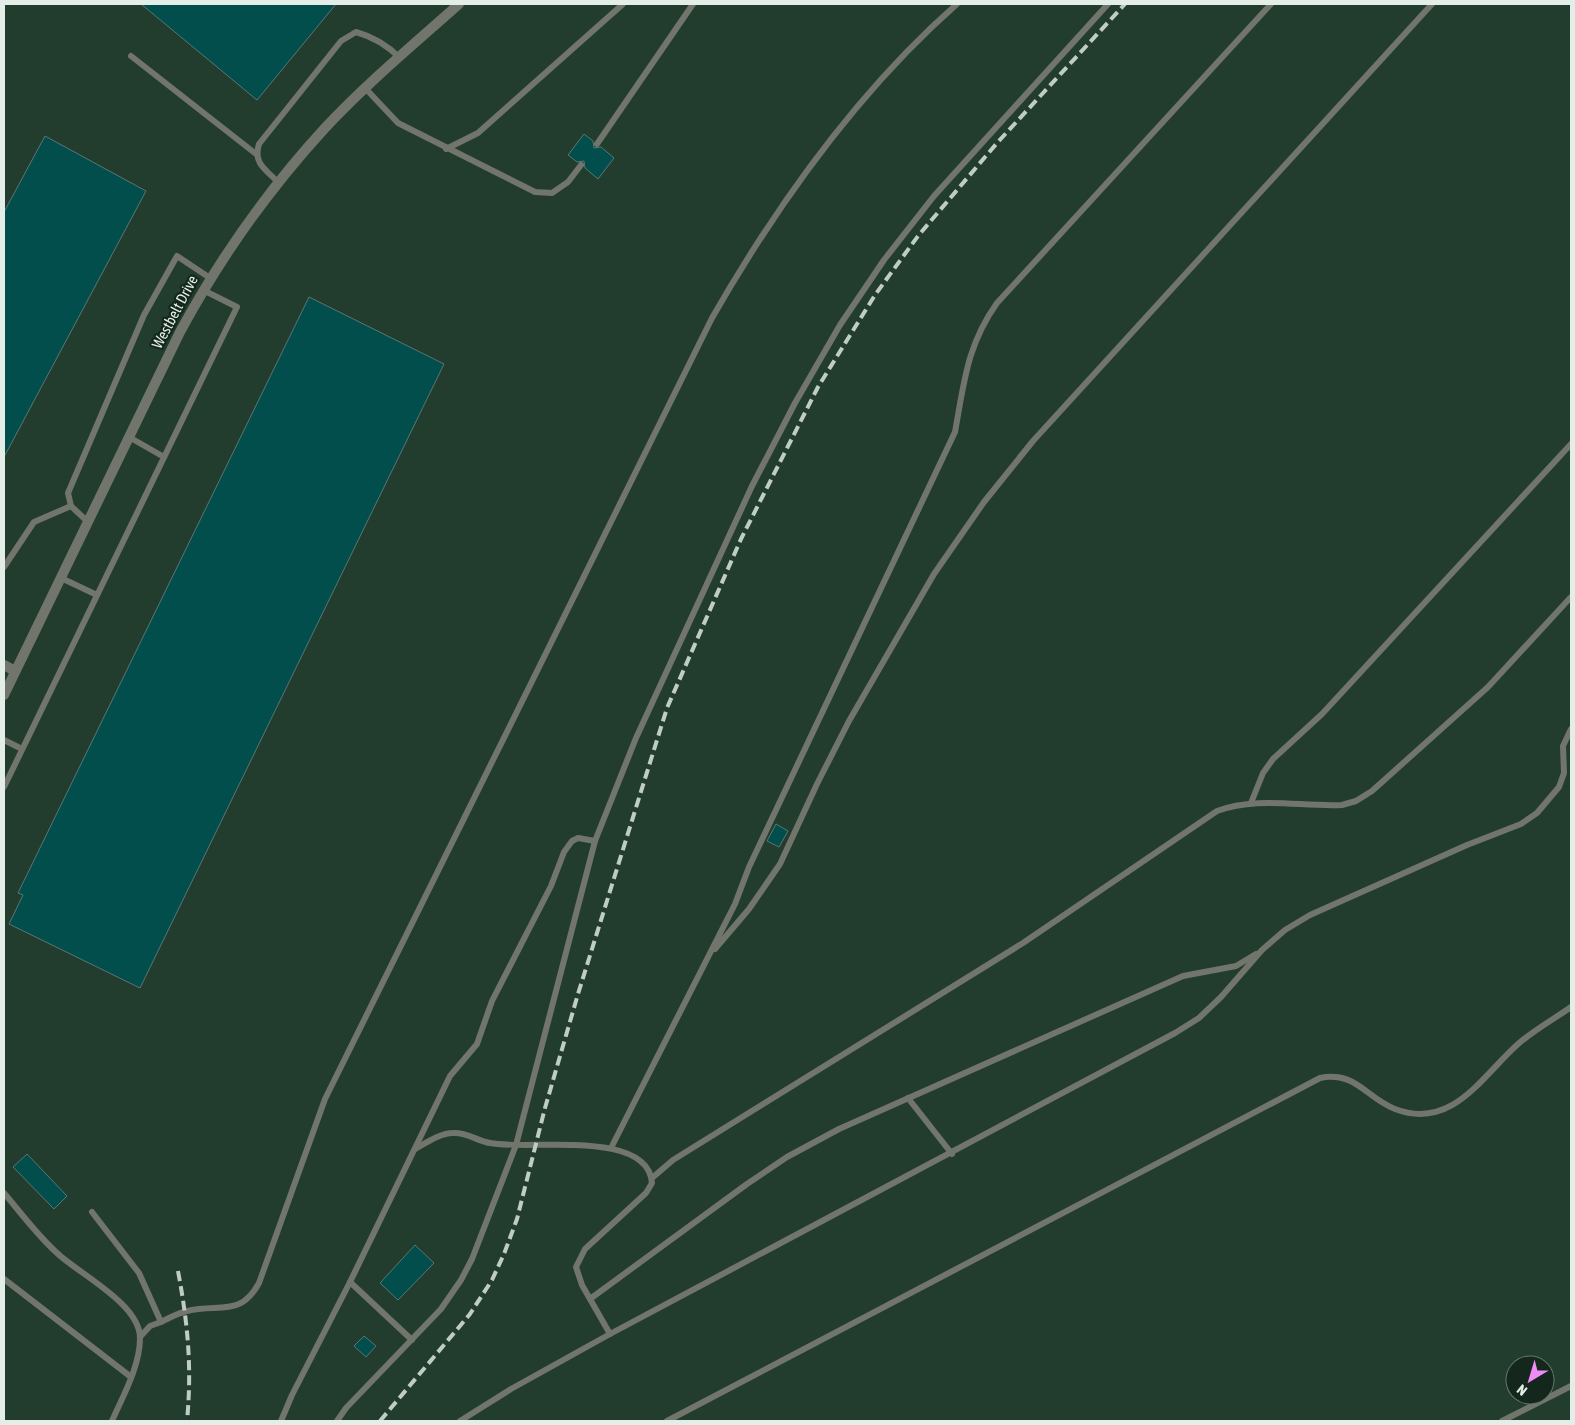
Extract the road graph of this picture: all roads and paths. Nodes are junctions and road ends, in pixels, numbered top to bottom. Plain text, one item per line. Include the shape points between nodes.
1 (459, 4) edge
2 (623, 4) edge
3 (693, 4) edge
4 (957, 4) edge
5 (1108, 4) edge
6 (1271, 4) edge
7 (1432, 4) edge
8 (131, 56) dead end
9 (400, 58) junction
10 (366, 89) junction
11 (597, 144) dead end
12 (446, 150) junction
13 (256, 154) junction
14 (581, 165) dead end
15 (278, 182) junction
16 (210, 278) junction
17 (203, 290) junction
18 (129, 437) junction
19 (1571, 444) edge
20 (164, 457) junction
21 (71, 506) junction
22 (88, 522) junction
23 (4, 567) edge
24 (61, 578) junction
25 (97, 595) junction
26 (1571, 597) edge
27 (4, 665) edge
28 (16, 671) junction
29 (4, 695) edge
30 (1571, 729) edge
31 (4, 740) edge
32 (22, 749) junction
33 (4, 787) edge
34 (1252, 803) junction
35 (596, 841) junction
36 (1262, 950) junction
37 (707, 960) junction
38 (1571, 1006) edge
39 (908, 1098) junction
40 (516, 1145) junction
41 (611, 1148) junction
42 (415, 1149) junction
43 (952, 1154) junction
44 (652, 1178) junction
45 (4, 1193) edge
46 (92, 1212) dead end
47 (4, 1279) edge
48 (350, 1282) junction
49 (590, 1299) junction
50 (161, 1322) junction
51 (610, 1334) junction
52 (140, 1337) junction
53 (412, 1340) junction
54 (131, 1377) junction
55 (1571, 1386) edge
56 (112, 1421) edge
57 (281, 1421) edge
58 (338, 1421) edge
59 (460, 1421) edge
60 (668, 1421) edge
61 (1502, 1421) edge

1 - 9 street, Westbelt Drive
2 - 12 lane via 478,133
3 - 11 lane
4 - 50 lane via 879,82 817,157 776,214 712,318 325,1099 253,1295 237,1306 186,1311
5 - 35 lane via 934,196 884,260 840,325 794,403 748,495 636,738
6 - 37 lane via 983,322 969,357 955,432
7 - 37 lane via 1033,441 984,502 934,574 893,644 817,784 780,864 749,909
8 - 13 lane
9 - 10 street, Westbelt Drive
9 - 13 lane via 388,46 368,35 356,32 341,41 259,144
10 - 12 lane via 398,124
10 - 15 street, Westbelt Drive via 326,127
12 - 14 lane via 535,192 552,193 568,182
13 - 15 lane via 258,164
15 - 16 street, Westbelt Drive
16 - 17 street, Westbelt Drive
16 - 21 lane via 176,256 144,315 68,493
17 - 18 street, Westbelt Drive
17 - 20 lane via 237,307
18 - 20 lane
18 - 22 street, Westbelt Drive
19 - 34 lane via 1322,714 1273,759 1263,772
20 - 25 lane
21 - 22 lane
21 - 23 lane via 34,522
22 - 24 street, Westbelt Drive
24 - 25 lane
24 - 28 street, Westbelt Drive
25 - 32 lane
26 - 34 lane via 1488,687 1372,791 1342,805
27 - 28 street
28 - 29 street, Westbelt Drive
30 - 36 lane via 1563,746 1564,773 1559,787 1537,814 1521,824 1310,915 1284,930
31 - 32 lane
32 - 33 lane
34 - 44 lane via 1217,811 1023,943 673,1160
35 - 40 lane
35 - 42 lane via 578,838 564,852 551,886 492,1001 477,1044 450,1076
36 - 39 lane via 1236,966 1183,976
36 - 43 lane via 1221,998 1199,1018
37 - 41 lane
38 - 60 lane via 1518,1044 1458,1103 1443,1110 1415,1114 1400,1111 1346,1079 1335,1075 1320,1078
39 - 43 lane
39 - 49 lane via 787,1157
40 - 41 lane
40 - 42 lane via 489,1143 471,1135 452,1133
40 - 53 lane via 461,1280 441,1309
41 - 44 lane via 635,1156
42 - 48 lane
43 - 51 lane
44 - 49 lane via 646,1193 579,1258 577,1275
45 - 52 lane via 56,1253 124,1306 135,1320
46 - 50 lane via 138,1273
47 - 54 lane
48 - 53 lane
48 - 57 lane
49 - 51 lane
50 - 52 lane via 150,1326
51 - 59 lane
52 - 54 lane
53 - 58 lane via 346,1408
54 - 56 lane
55 - 61 lane

